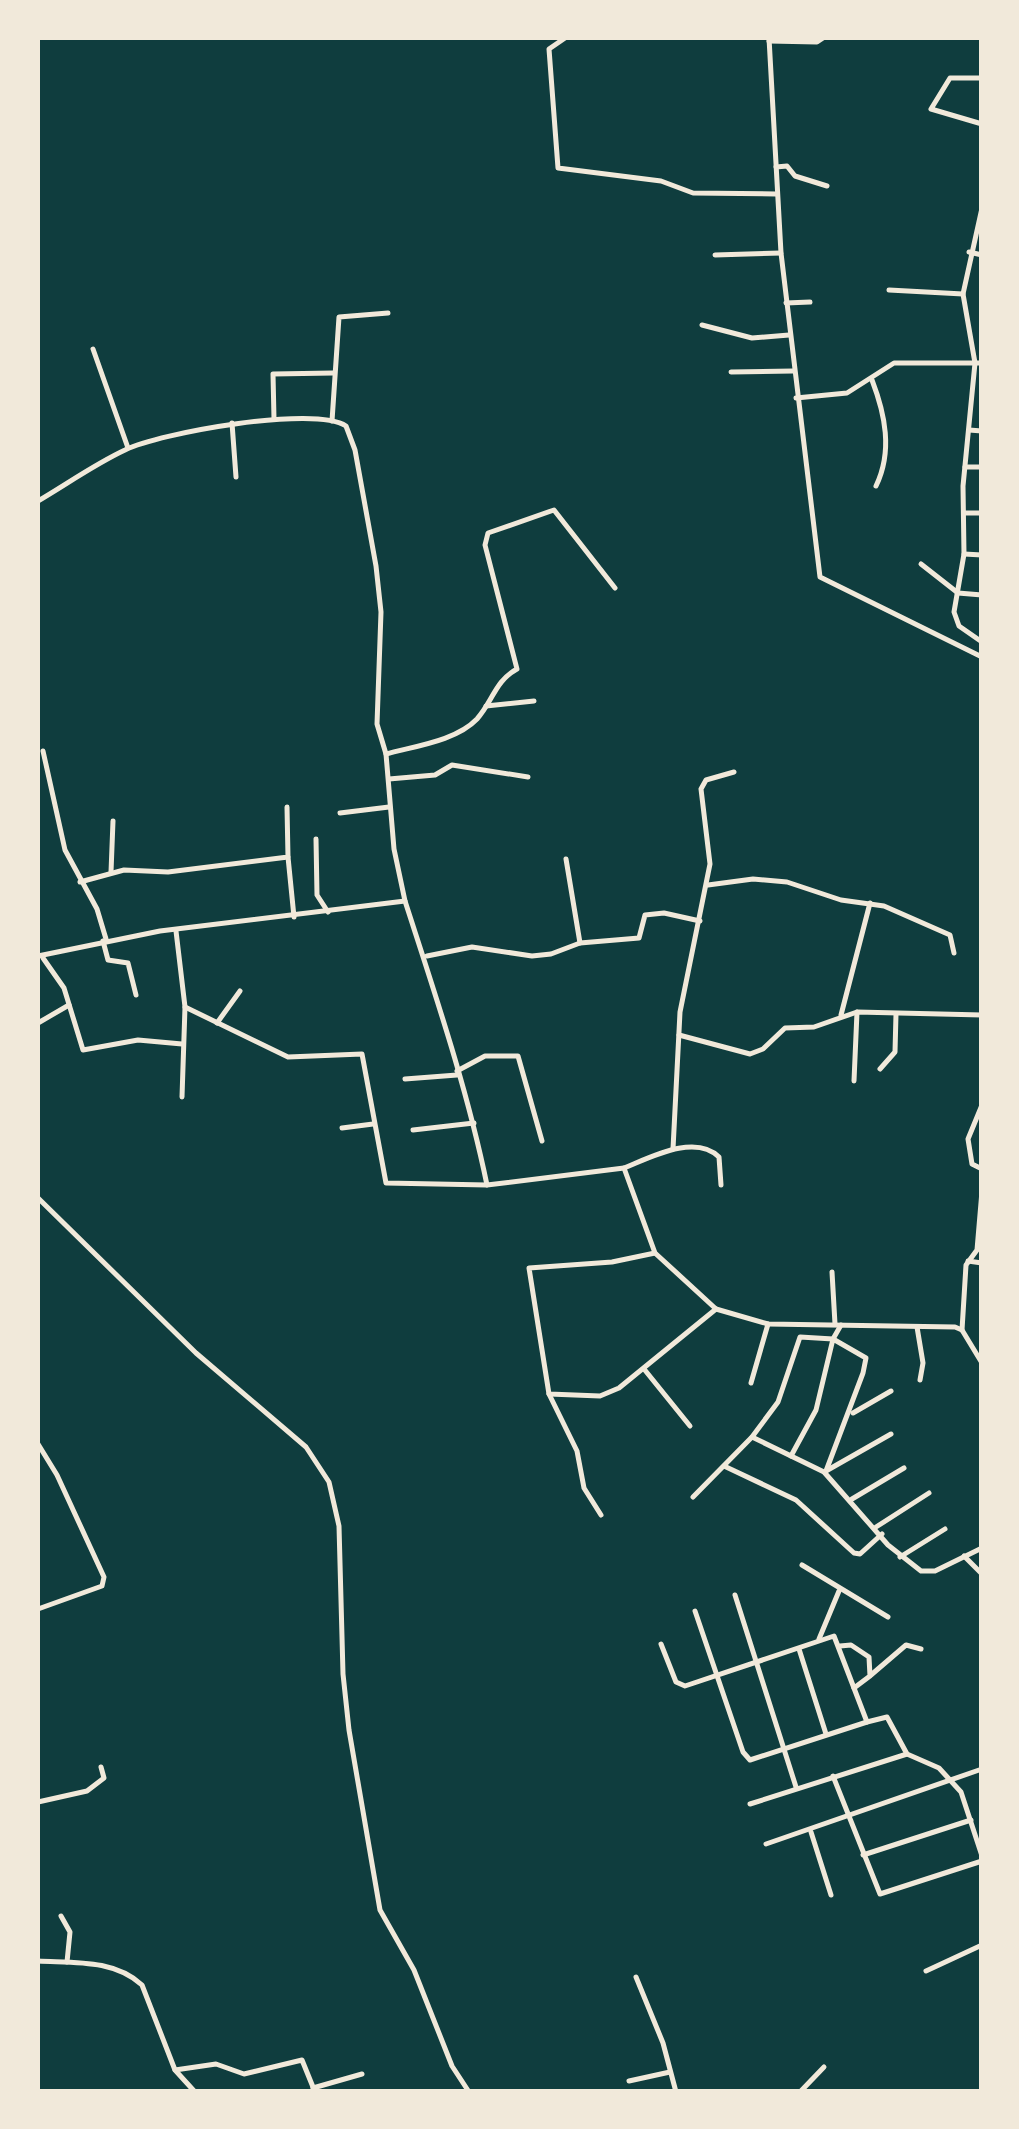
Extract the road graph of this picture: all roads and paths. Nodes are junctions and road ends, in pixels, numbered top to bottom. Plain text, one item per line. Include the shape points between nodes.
1 (565, 38) edge
2 (823, 38) edge
3 (769, 39) edge
4 (982, 78) edge
5 (982, 124) edge
6 (776, 167) junction
7 (827, 186) dead end
8 (776, 194) junction
9 (981, 212) edge
10 (969, 252) junction
11 (781, 253) junction
12 (715, 255) dead end
13 (982, 255) edge
14 (889, 290) dead end
15 (962, 294) junction
16 (810, 302) dead end
17 (786, 303) junction
18 (388, 314) dead end
19 (702, 325) dead end
20 (789, 335) junction
21 (92, 349) dead end
22 (978, 363) edge
23 (794, 371) junction
24 (732, 372) dead end
25 (332, 373) junction
26 (872, 380) junction
27 (796, 398) junction
28 (274, 419) junction
29 (332, 421) junction
30 (232, 423) junction
31 (969, 430) junction
32 (982, 431) edge
33 (128, 448) junction
34 (965, 467) junction
35 (982, 467) edge
36 (236, 477) dead end
37 (876, 486) dead end
38 (38, 501) edge
39 (964, 513) junction
40 (982, 513) edge
41 (964, 554) junction
42 (982, 555) edge
43 (921, 564) dead end
44 (615, 588) dead end
45 (958, 593) junction
46 (982, 595) edge
47 (979, 639) edge
48 (982, 657) edge
49 (534, 702) dead end
50 (486, 706) junction
51 (43, 751) dead end
52 (386, 754) junction
53 (734, 772) dead end
54 (388, 778) junction
55 (528, 778) dead end
56 (288, 807) dead end
57 (389, 807) junction
58 (340, 812) dead end
59 (112, 820) dead end
60 (316, 839) dead end
61 (288, 857) junction
62 (566, 858) dead end
63 (111, 872) junction
64 (80, 882) junction
65 (708, 885) junction
66 (405, 901) junction
67 (870, 903) junction
68 (328, 912) junction
69 (294, 917) junction
70 (700, 921) junction
71 (176, 930) junction
72 (105, 940) junction
73 (580, 943) junction
74 (954, 953) dead end
75 (426, 956) junction
76 (40, 957) edge
77 (240, 991) dead end
78 (136, 995) dead end
79 (69, 1005) junction
80 (184, 1007) junction
81 (858, 1012) junction
82 (896, 1014) junction
83 (840, 1015) junction
84 (982, 1016) edge
85 (217, 1022) junction
86 (38, 1023) edge
87 (679, 1035) junction
88 (182, 1044) junction
89 (880, 1069) dead end
90 (458, 1073) junction
91 (405, 1079) dead end
92 (854, 1081) dead end
93 (182, 1097) dead end
94 (982, 1105) edge
95 (980, 1114) edge
96 (474, 1123) junction
97 (373, 1124) junction
98 (342, 1128) dead end
99 (413, 1130) dead end
100 (542, 1141) dead end
101 (673, 1149) junction
102 (624, 1168) junction
103 (982, 1170) edge
104 (486, 1185) junction
105 (721, 1185) dead end
106 (982, 1191) edge
107 (38, 1198) edge
108 (656, 1253) junction
109 (968, 1261) junction
110 (982, 1263) edge
111 (832, 1272) dead end
112 (716, 1309) junction
113 (768, 1324) junction
114 (838, 1324) junction
115 (917, 1326) junction
116 (962, 1330) junction
117 (833, 1339) junction
118 (982, 1363) edge
119 (644, 1369) junction
120 (920, 1380) dead end
121 (751, 1384) dead end
122 (891, 1392) dead end
123 (550, 1394) junction
124 (851, 1414) junction
125 (690, 1426) dead end
126 (891, 1434) dead end
127 (752, 1437) junction
128 (38, 1444) edge
129 (790, 1456) junction
130 (724, 1466) junction
131 (904, 1468) dead end
132 (825, 1472) junction
133 (930, 1494) dead end
134 (693, 1498) dead end
135 (852, 1499) junction
136 (602, 1515) dead end
137 (876, 1527) junction
138 (945, 1529) dead end
139 (882, 1534) junction
140 (982, 1548) edge
141 (900, 1556) junction
142 (964, 1556) junction
143 (802, 1566) dead end
144 (982, 1574) edge
145 (839, 1591) junction
146 (736, 1595) dead end
147 (38, 1609) edge
148 (695, 1611) dead end
149 (888, 1618) dead end
150 (820, 1639) junction
151 (661, 1644) dead end
152 (840, 1646) junction
153 (799, 1649) junction
154 (920, 1649) dead end
155 (758, 1663) junction
156 (720, 1676) junction
157 (870, 1676) junction
158 (853, 1688) junction
159 (867, 1722) junction
160 (826, 1734) junction
161 (783, 1749) junction
162 (908, 1754) junction
163 (101, 1766) dead end
164 (982, 1769) edge
165 (833, 1776) junction
166 (953, 1782) junction
167 (796, 1787) junction
168 (38, 1802) edge
169 (750, 1804) dead end
170 (847, 1817) junction
171 (971, 1820) junction
172 (811, 1832) junction
173 (766, 1844) dead end
174 (862, 1855) junction
175 (982, 1858) edge
176 (831, 1895) dead end
177 (61, 1916) dead end
178 (982, 1945) edge
179 (38, 1961) edge
180 (67, 1962) junction
181 (926, 1971) dead end
182 (636, 1977) dead end
183 (824, 2067) dead end
184 (175, 2070) junction
185 (671, 2072) junction
186 (362, 2074) dead end
187 (629, 2082) dead end
188 (314, 2090) edge
189 (195, 2092) edge
190 (469, 2092) edge
191 (676, 2092) edge
192 (800, 2092) edge

1 - 8 street via 549,49 558,168 661,181 694,192
2 - 3 street
3 - 6 street
4 - 5 street via 950,78 930,108
6 - 7 street
6 - 8 street
8 - 11 street
9 - 10 street
10 - 13 street
10 - 15 street
11 - 12 street
11 - 17 street
14 - 15 street
15 - 22 street
16 - 17 street
17 - 20 street
18 - 25 street via 338,316
19 - 20 street via 752,338
20 - 23 street
21 - 33 street
22 - 26 street via 894,363
22 - 31 street
23 - 24 street
23 - 27 street
25 - 28 street via 271,375
25 - 29 street
26 - 27 street via 847,393
26 - 37 street via 885,423
27 - 48 street via 820,577
28 - 29 street
28 - 30 street
29 - 52 street via 346,426 355,450 370,526 381,612 377,724
30 - 33 street
30 - 36 street
31 - 32 street
31 - 34 street
33 - 38 street
34 - 35 street
34 - 39 street
39 - 40 street
39 - 41 street
41 - 42 street
41 - 45 street
43 - 45 street
44 - 50 street via 557,511 488,534 517,669 502,678
45 - 46 street
45 - 47 street via 956,619
49 - 50 street
50 - 52 street via 475,722 450,736
51 - 64 street via 65,850
52 - 54 street
53 - 65 street via 706,780 700,789 710,845
54 - 55 street via 435,775 452,765
54 - 57 street
56 - 61 street
57 - 58 street
57 - 66 street
59 - 63 street
60 - 68 street via 317,895
61 - 63 street
61 - 69 street
62 - 73 street
63 - 64 street
64 - 72 street
65 - 67 street via 772,880
65 - 70 street
66 - 68 street
66 - 75 street
67 - 74 street via 950,935
67 - 83 street
68 - 69 street
69 - 71 street
70 - 73 street via 652,914 642,917 639,938
70 - 87 street
71 - 72 street
71 - 80 street
72 - 76 street
72 - 78 street via 108,960 128,964
73 - 75 street via 532,956 472,948
75 - 90 street
76 - 79 street via 56,972
77 - 85 street
79 - 86 street
79 - 88 street via 83,1050 138,1040
80 - 85 street
80 - 88 street
81 - 82 street
81 - 83 street
81 - 92 street
82 - 84 street
82 - 89 street via 895,1052
83 - 87 street via 814,1027 786,1028 750,1054
85 - 97 street via 288,1056 362,1054
87 - 101 street
88 - 93 street
90 - 91 street
90 - 96 street
90 - 100 street via 485,1056 518,1056
94 - 95 street
95 - 103 street via 967,1148
96 - 99 street
96 - 104 street
97 - 98 street
97 - 104 street via 387,1184
101 - 102 street
101 - 105 street via 715,1152
102 - 104 street
102 - 108 street
106 - 109 street via 977,1250
107 - 190 street via 196,1353 306,1447 328,1482 337,1504 347,1711 380,1910
108 - 112 street
108 - 123 street via 529,1268
109 - 110 street
109 - 116 street
111 - 114 street
112 - 113 street
112 - 119 street
113 - 114 street
113 - 121 street
114 - 115 street
114 - 117 street
115 - 116 street
115 - 120 street
116 - 118 street
117 - 124 street via 866,1358
117 - 127 street via 800,1337 787,1384
117 - 129 street via 816,1410
119 - 123 street via 600,1396
119 - 125 street
122 - 124 street
123 - 136 street via 578,1452 584,1488
124 - 132 street
126 - 132 street
127 - 129 street
127 - 130 street
128 - 147 street via 104,1579 102,1586
129 - 132 street
130 - 134 street
130 - 139 street via 796,1500 854,1553
131 - 135 street
132 - 135 street
133 - 137 street
135 - 137 street
137 - 139 street
138 - 141 street
139 - 141 street
140 - 142 street
141 - 142 street via 929,1572
142 - 144 street
143 - 145 street
145 - 149 street
145 - 150 street
146 - 155 street
148 - 156 street
150 - 152 street via 834,1636
150 - 153 street
151 - 156 street via 678,1686
152 - 157 street via 863,1650
152 - 158 street
153 - 155 street
153 - 160 street
154 - 157 street via 906,1644
155 - 156 street
155 - 161 street
156 - 161 street via 746,1757
157 - 158 street
158 - 159 street
159 - 160 street
159 - 162 street via 886,1716
160 - 161 street
161 - 167 street
162 - 165 street
162 - 166 street
163 - 168 street via 104,1778 96,1787
164 - 166 street
165 - 167 street
165 - 170 street
166 - 170 street
166 - 171 street
167 - 169 street
170 - 172 street
170 - 174 street
171 - 174 street
171 - 175 street
172 - 173 street
172 - 176 street
174 - 175 street via 880,1894
177 - 180 street via 70,1932
178 - 181 street
179 - 180 street
180 - 184 street via 115,1968 142,1985
182 - 185 street
183 - 192 street
184 - 188 street via 216,2064 244,2074 302,2060
184 - 189 street
185 - 187 street
185 - 191 street
186 - 188 street

